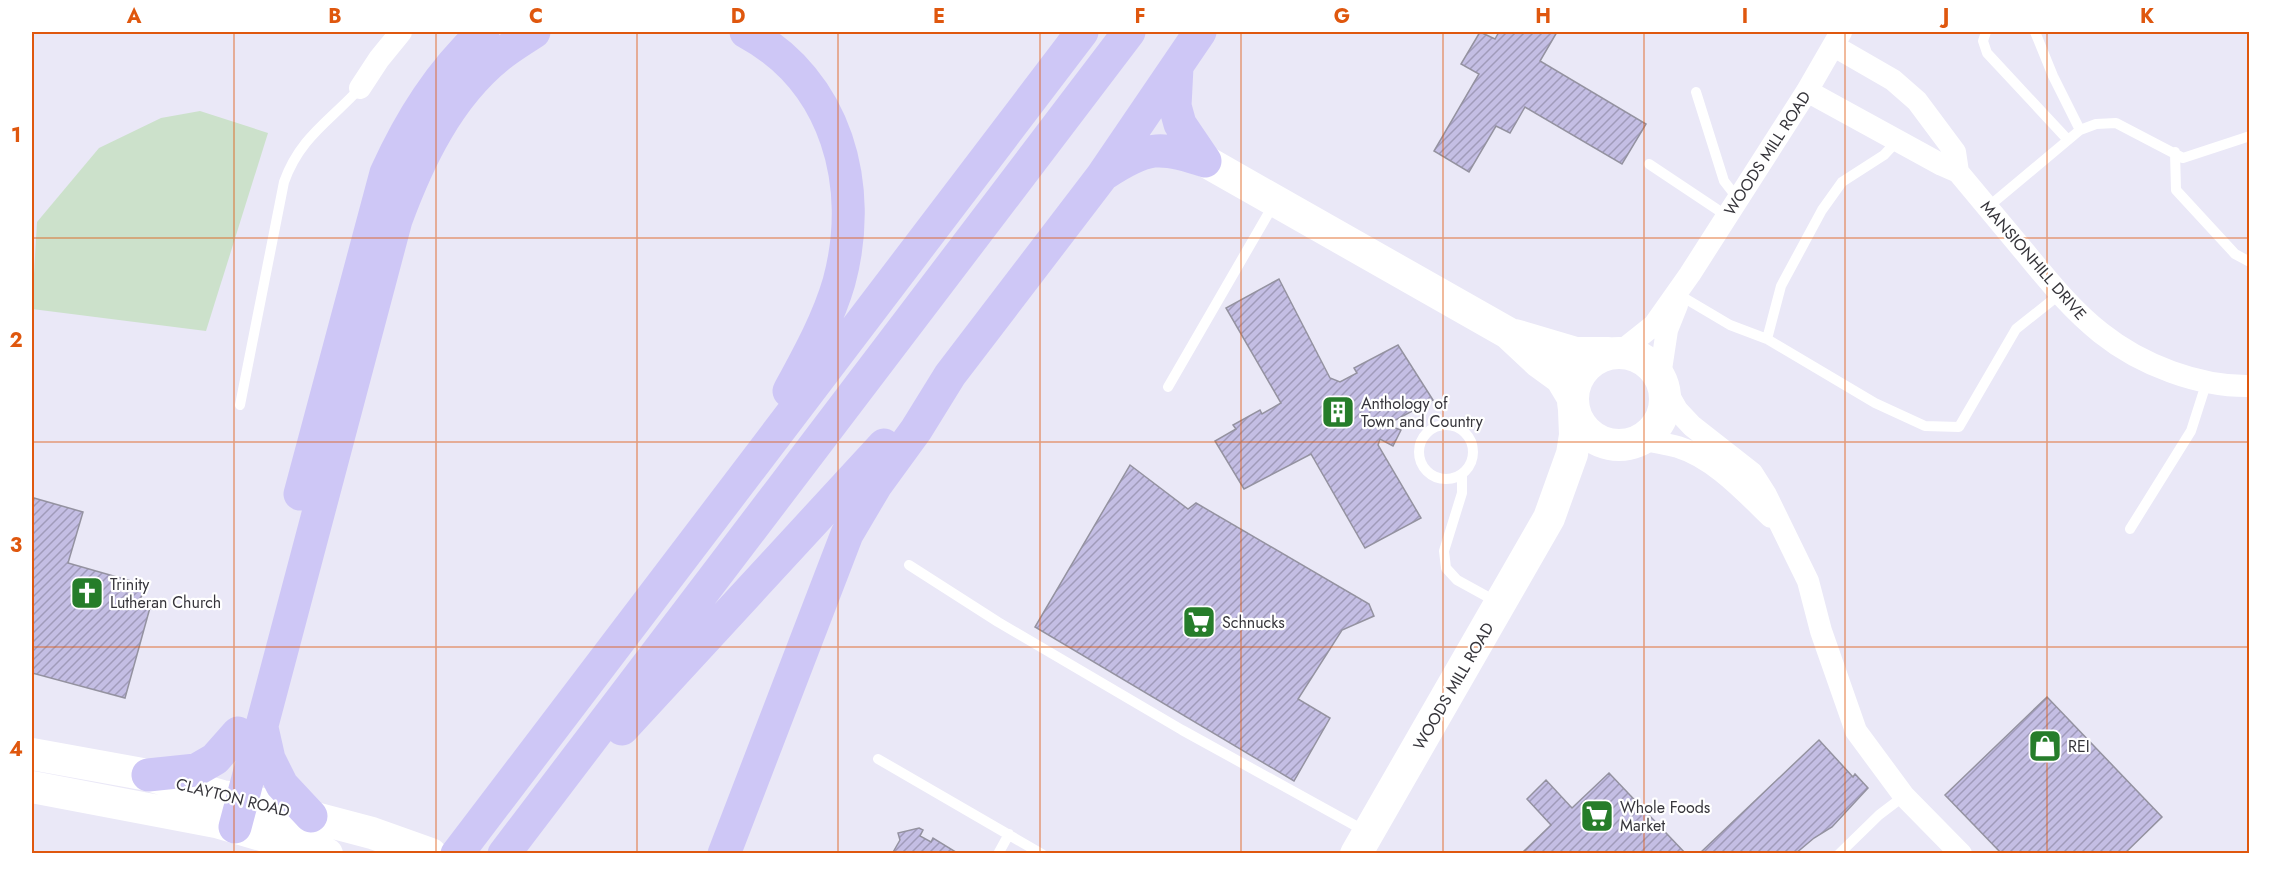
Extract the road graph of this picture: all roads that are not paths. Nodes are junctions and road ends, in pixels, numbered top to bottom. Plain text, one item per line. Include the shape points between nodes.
1 (401, 32) edge
2 (483, 32) edge
3 (534, 32) edge
4 (746, 32) edge
5 (1082, 32) edge
6 (1129, 32) edge
7 (1200, 32) edge
8 (1986, 32) edge
9 (2035, 32) edge
10 (1838, 39) edge
11 (1176, 67) junction
12 (360, 88) joint
13 (1807, 91) junction
14 (1696, 92) dead end
15 (2080, 130) junction
16 (2250, 136) edge
17 (2068, 140) junction
18 (1897, 141) junction
19 (2175, 152) junction
20 (1205, 161) junction
21 (1649, 164) dead end
22 (1958, 172) junction
23 (1102, 176) junction
24 (1275, 202) junction
25 (1988, 207) junction
26 (1732, 208) junction
27 (2250, 262) edge
28 (1690, 274) junction
29 (2060, 294) junction
30 (1681, 296) junction
31 (1508, 333) junction
32 (1767, 339) junction
33 (1614, 352) junction
34 (950, 375) junction
35 (2207, 381) junction
36 (1662, 382) junction
37 (2250, 386) edge
38 (1168, 387) dead end
39 (1573, 404) junction
40 (240, 405) dead end
41 (1630, 442) junction
42 (1462, 474) junction
43 (732, 491) junction
44 (1549, 518) junction
45 (1779, 524) junction
46 (2130, 530) dead end
47 (909, 565) dead end
48 (1501, 604) junction
49 (250, 730) junction
50 (32, 754) edge
51 (878, 759) dead end
52 (148, 775) junction
53 (32, 787) edge
54 (1904, 796) junction
55 (229, 811) junction
56 (311, 816) junction
57 (1009, 834) junction
58 (1362, 843) edge
59 (327, 854) edge
60 (431, 854) edge
61 (457, 854) edge
62 (504, 854) edge
63 (511, 854) edge
64 (724, 854) edge
65 (998, 854) edge
66 (1042, 854) edge
67 (1839, 854) edge
68 (1961, 854) edge

1 - 12 street
2 - 49 highway via 435,85 406,129 386,173
3 - 49 highway via 498,57 468,87 426,148 410,182
4 - 43 highway via 790,63 816,95 834,130 845,168 849,207 839,283 825,321
5 - 43 highway
6 - 62 highway
7 - 11 highway
8 - 17 lane via 1983,41 1987,53
9 - 15 lane
10 - 13 street, WOODS MILL ROAD
10 - 22 street, MANSIONHILL DRIVE via 1917,101 1955,152
11 - 20 highway via 1175,106 1180,124
11 - 23 highway
12 - 40 lane via 308,137 289,169
13 - 18 street, MANSIONHILL DRIVE
13 - 26 street, WOODS MILL ROAD
14 - 26 lane
15 - 17 lane
15 - 19 lane via 2116,123
16 - 19 lane via 2183,158
17 - 25 lane
18 - 22 street, MANSIONHILL DRIVE
18 - 32 lane via 1884,155 1842,182 1822,210 1781,286
19 - 27 lane via 2175,190 2235,254
20 - 23 highway via 1175,151 1155,150 1132,156
20 - 24 street
21 - 26 lane
22 - 25 street, MANSIONHILL DRIVE
23 - 34 highway
24 - 31 street
24 - 38 lane
25 - 29 street, MANSIONHILL DRIVE
26 - 28 street, WOODS MILL ROAD
28 - 30 street, WOODS MILL ROAD
28 - 33 street, WOODS MILL ROAD via 1654,325
29 - 32 lane via 2016,329 1959,427 1925,426 1875,403
29 - 35 street, MANSIONHILL DRIVE via 2102,334 2136,355 2179,376
30 - 32 lane via 1730,325
30 - 36 street, WOODS MILL ROAD via 1667,330
31 - 33 street via 1576,352
31 - 39 street via 1561,378
33 - 36 street via 1643,359
33 - 39 street via 1587,365 1579,374
34 - 63 highway via 810,523
34 - 64 highway via 847,534
35 - 37 street, MANSIONHILL DRIVE
35 - 46 lane via 2190,431
36 - 41 street via 1664,411 1652,432
36 - 45 street via 1677,410 1692,426 1752,472
39 - 41 street via 1578,421 1590,435 1606,443
39 - 44 street, WOODS MILL ROAD via 1572,454
41 - 44 street, WOODS MILL ROAD via 1592,465
41 - 45 street via 1680,448 1695,454
42 - 42 lane via 1472,460 1467,435 1452,425 1435,427 1419,447 1419,456 1428,472 1445,479
42 - 48 lane via 1462,493 1444,551 1446,568 1457,580
43 - 61 highway
44 - 48 street, WOODS MILL ROAD
45 - 54 street via 1808,581 1856,730
47 - 58 lane via 998,622 1308,801
48 - 58 street, WOODS MILL ROAD
49 - 52 highway via 196,770
49 - 55 highway
49 - 56 highway via 282,785
50 - 52 street, CLAYTON ROAD
51 - 57 lane
52 - 55 street, CLAYTON ROAD
53 - 55 street, CLAYTON ROAD
54 - 67 lane
54 - 68 street
55 - 56 street, CLAYTON ROAD
55 - 59 street, CLAYTON ROAD
56 - 60 street, CLAYTON ROAD
57 - 65 lane
57 - 66 lane

